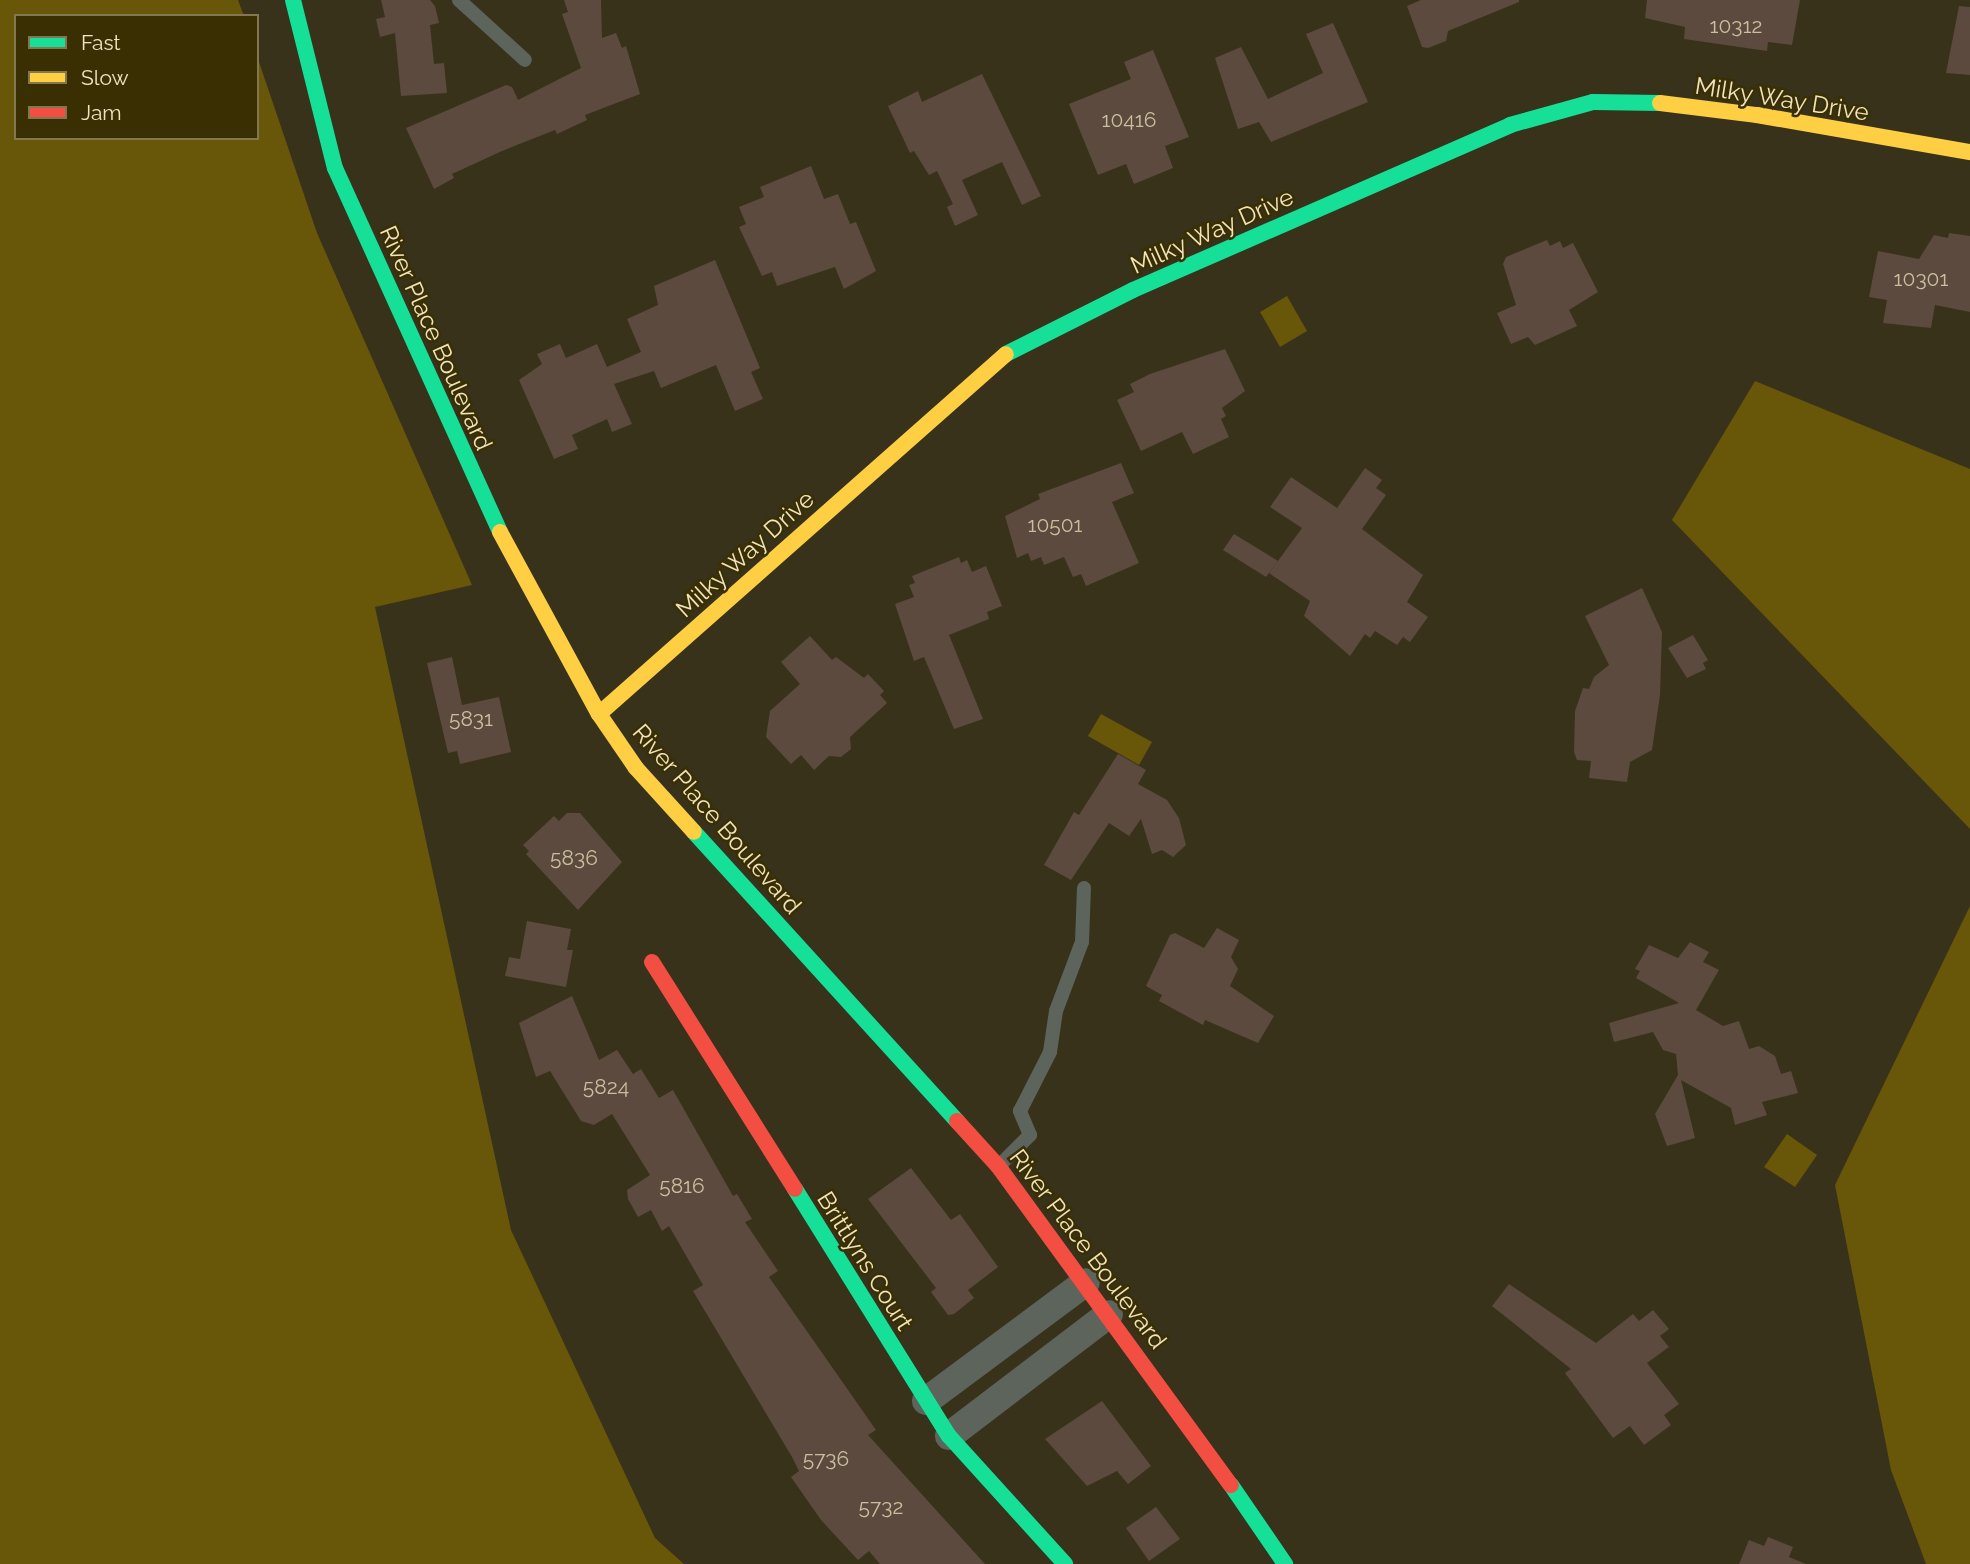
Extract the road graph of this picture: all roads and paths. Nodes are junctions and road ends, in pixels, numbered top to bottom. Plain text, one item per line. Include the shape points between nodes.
1 (293, 0) edge
2 (459, 0) edge
3 (524, 60) dead end
4 (1970, 152) edge
5 (599, 714) junction
6 (1084, 888) dead end
7 (652, 962) dead end
8 (998, 1167) junction
9 (1086, 1282) junction
10 (1109, 1314) junction
11 (926, 1401) junction
12 (949, 1436) junction
13 (1065, 1564) edge
14 (1285, 1564) edge

1 - 5 street, River Place Boulevard via 335,168 502,536
2 - 3 lane
4 - 5 street, Milky Way Drive via 1648,102 1592,102 1510,125 1132,290 1000,357
5 - 8 street, River Place Boulevard via 636,768
6 - 8 lane via 1082,942 1056,1011 1050,1052 1020,1111 1030,1135
7 - 11 street, Brittlyns Court
8 - 9 street, River Place Boulevard
9 - 10 street, River Place Boulevard
9 - 11 street
10 - 12 street
10 - 14 street, River Place Boulevard
11 - 12 street, Brittlyns Court
12 - 13 street, Brittlyns Court via 972,1467

